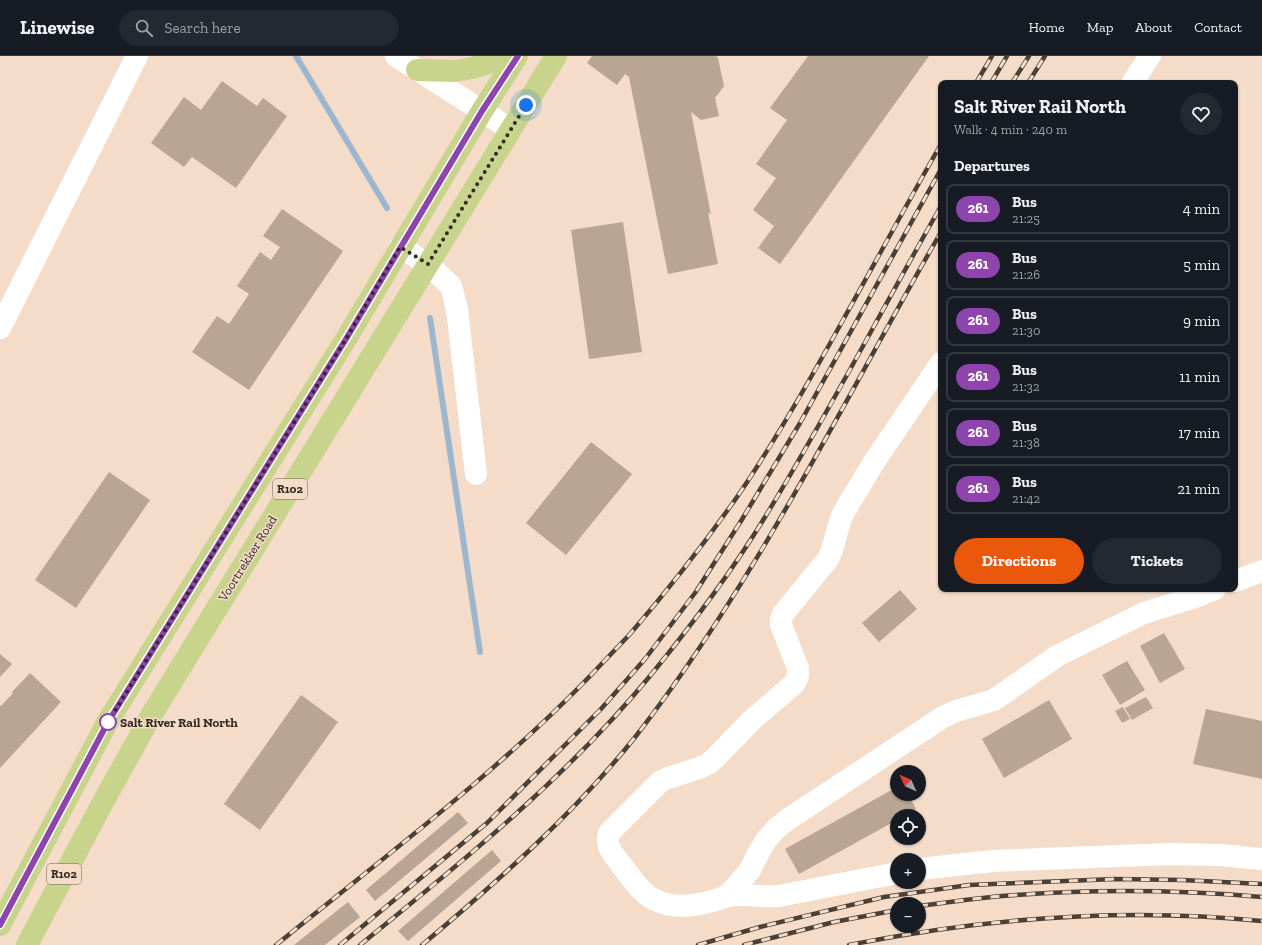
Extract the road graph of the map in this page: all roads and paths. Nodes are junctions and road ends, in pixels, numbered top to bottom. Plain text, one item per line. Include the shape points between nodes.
1 (137, 56) edge
2 (396, 56) edge
3 (511, 56) edge
4 (518, 56) edge
5 (556, 56) edge
6 (1150, 56) edge
7 (417, 70) junction
8 (1134, 80) edge
9 (482, 111) junction
10 (510, 129) junction
11 (400, 247) junction
12 (428, 264) junction
13 (0, 328) edge
14 (938, 367) edge
15 (476, 474) dead end
16 (1262, 571) edge
17 (1238, 580) edge
18 (1208, 592) edge
19 (1262, 859) edge
20 (926, 868) edge
21 (750, 870) junction
22 (890, 874) edge
23 (725, 897) junction
24 (770, 897) junction
25 (1, 923) edge
26 (27, 945) edge

1 - 13 lane
2 - 7 lane
3 - 7 main road via 460,70
4 - 9 main road, R102
5 - 10 main road, Voortrekker Road / R102
6 - 8 lane
7 - 9 lane
9 - 10 lane
9 - 11 main road, R102
10 - 12 main road, Voortrekker Road / R102
11 - 12 lane
11 - 25 main road, R102 via 346,339 108,722
12 - 15 lane via 451,286 457,309
12 - 26 main road, Voortrekker Road / R102 via 152,714
14 - 23 lane via 874,462 844,512 828,559 783,614 781,625 798,668 795,683 752,720 712,760 699,768 661,781 609,833 607,843 611,850 632,879 653,899 676,906 691,906
16 - 17 lane
18 - 21 lane via 1144,613 1057,656 994,700 956,711 927,726 777,828 758,852
19 - 20 lane via 1171,854 993,861
21 - 23 lane
21 - 24 lane via 750,885 759,895
22 - 24 lane
23 - 24 lane via 733,894

